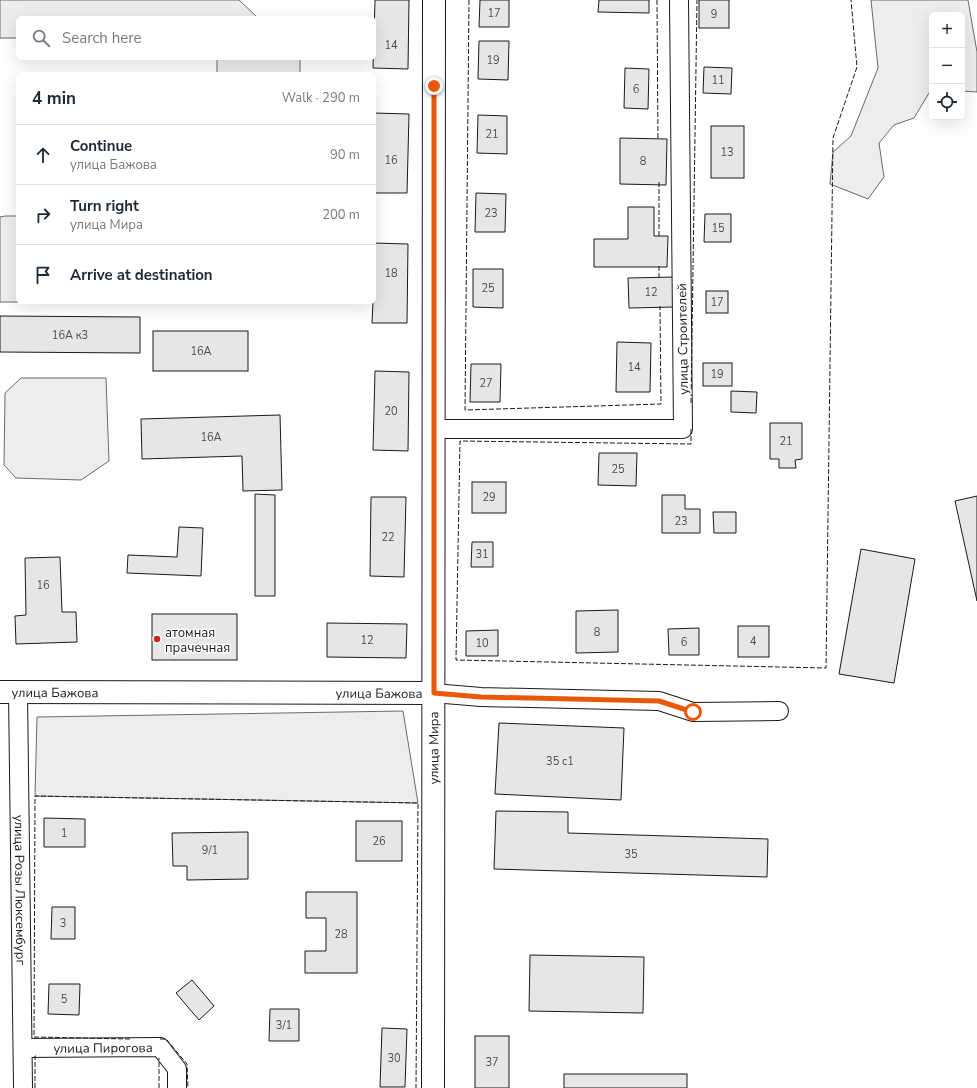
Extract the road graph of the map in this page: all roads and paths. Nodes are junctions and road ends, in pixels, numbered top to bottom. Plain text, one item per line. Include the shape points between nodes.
1 (434, 0) edge
2 (678, 0) edge
3 (434, 429) junction
4 (9, 692) edge
5 (434, 693) junction
6 (779, 711) dead end
7 (23, 1048) junction
8 (23, 1088) edge
9 (177, 1088) edge
10 (433, 1088) edge

1 - 3 street, улица Мира
2 - 3 street, улица Строителей via 683,430
3 - 5 street, улица Мира
4 - 5 street, улица Бажова
4 - 7 street, улица Розы Люксембург
5 - 6 street, улица Бажова via 481,697 659,701 693,712
5 - 10 street, улица Мира
7 - 8 street, улица Розы Люксембург
7 - 9 street, улица Пирогова via 160,1047 177,1070

